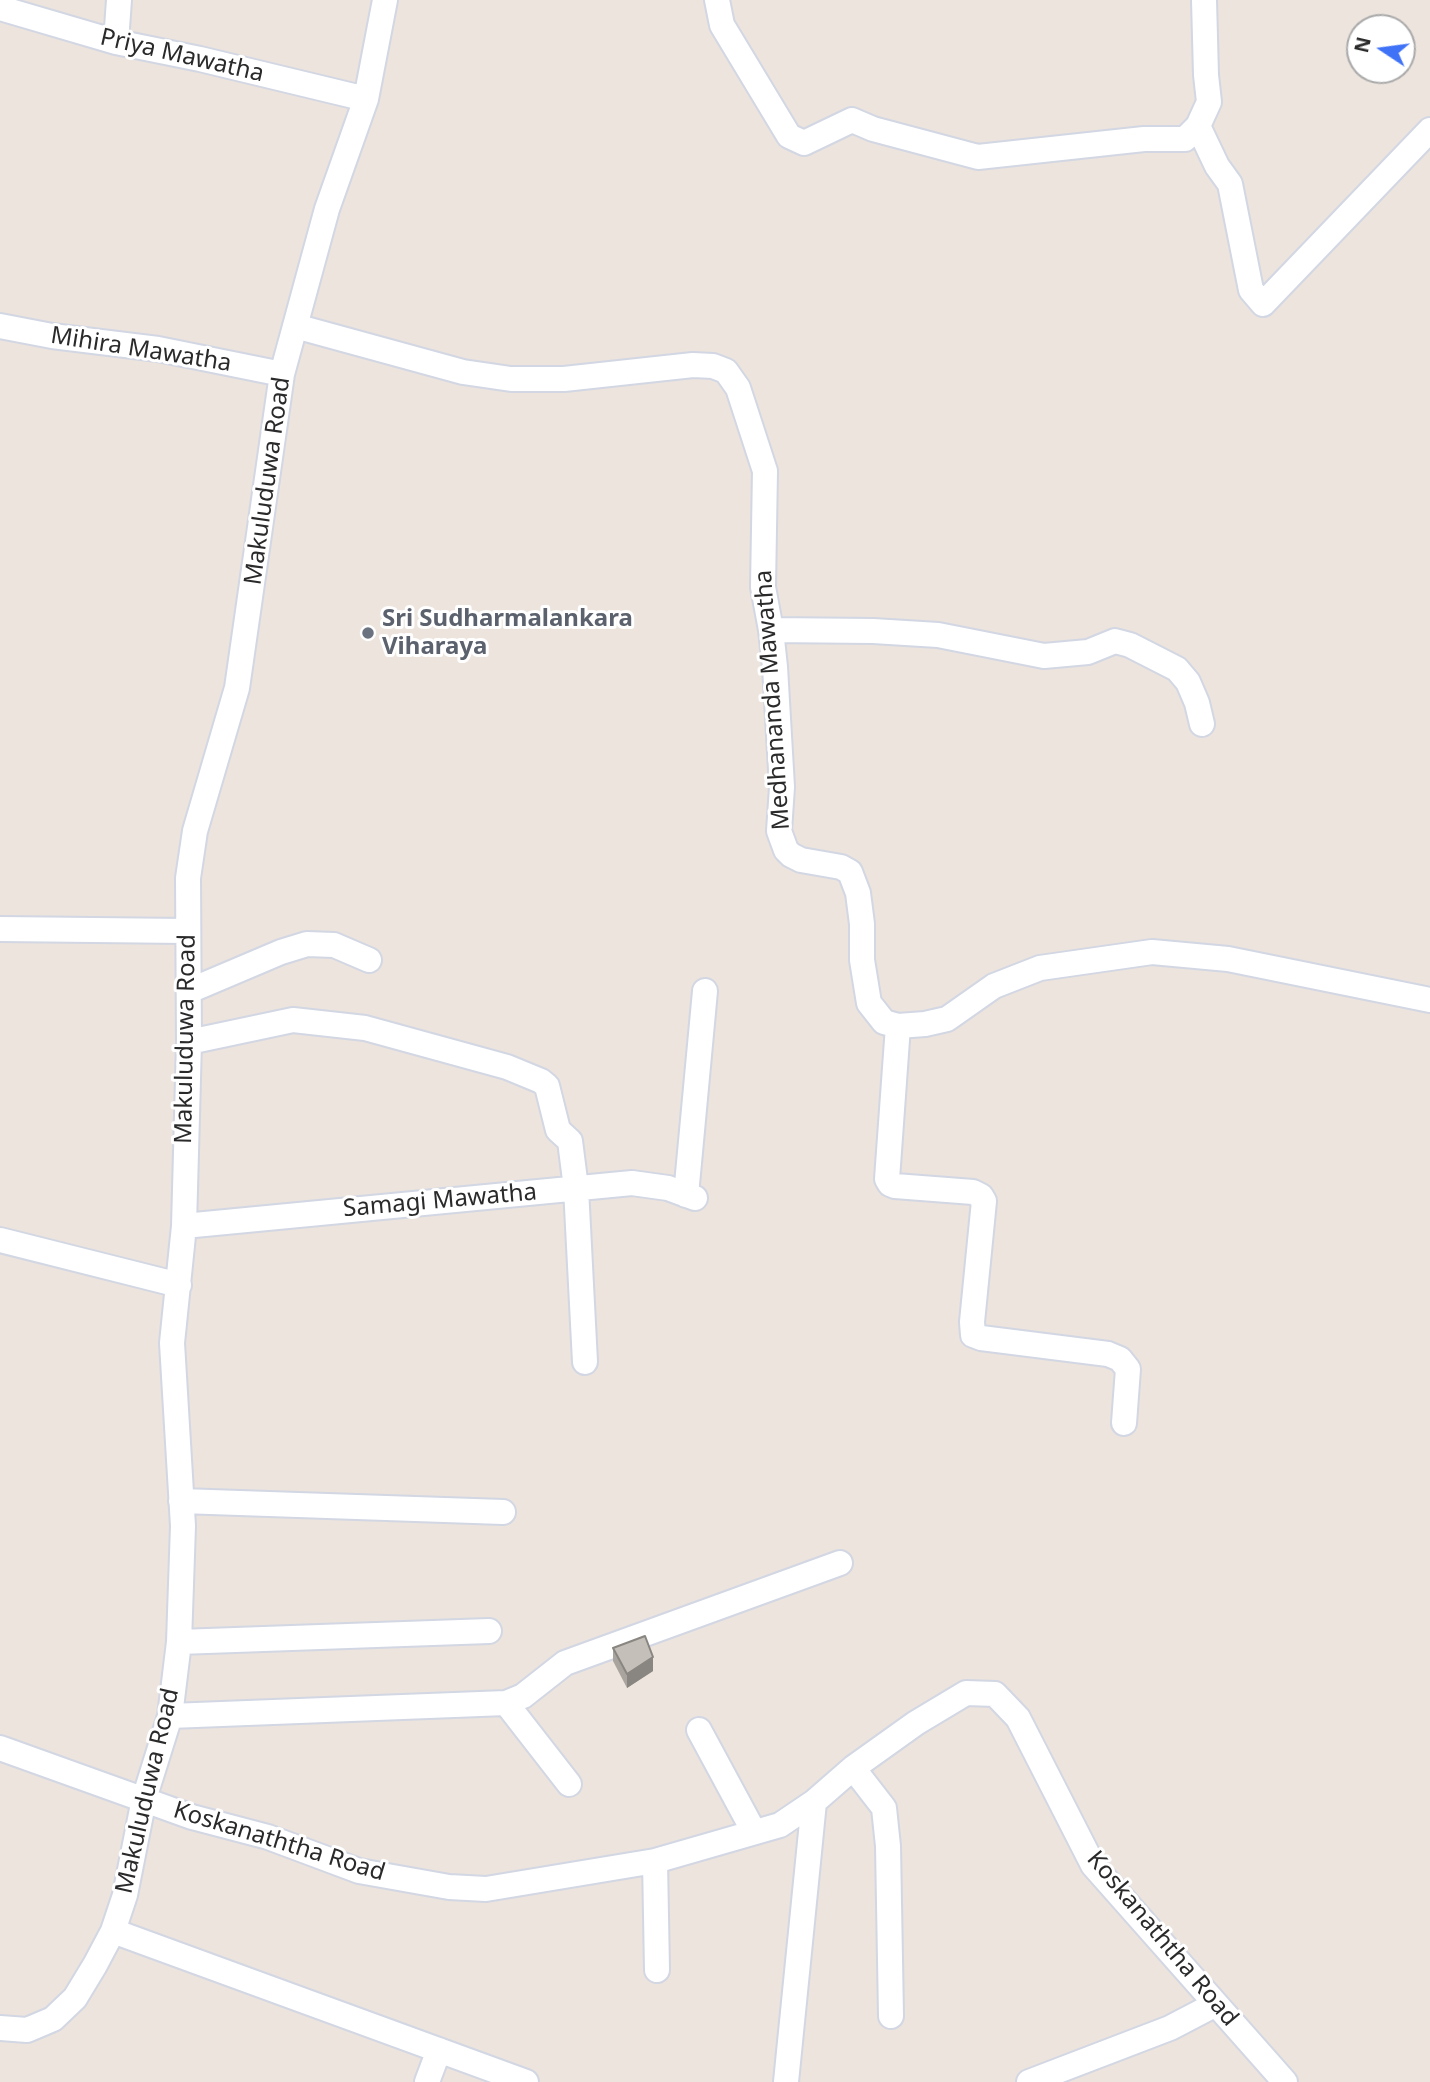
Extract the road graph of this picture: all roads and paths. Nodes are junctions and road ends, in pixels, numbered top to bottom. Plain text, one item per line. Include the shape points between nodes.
1 (119, 0) edge
2 (385, 0) edge
3 (717, 0) edge
4 (1204, 0) edge
5 (0, 8) edge
6 (116, 42) junction
7 (366, 99) junction
8 (1198, 126) junction
9 (1430, 130) edge
10 (0, 326) edge
11 (295, 326) junction
12 (282, 374) junction
13 (771, 630) junction
14 (1202, 724) dead end
15 (0, 929) edge
16 (187, 931) junction
17 (369, 960) dead end
18 (189, 991) junction
19 (705, 991) dead end
20 (1430, 1000) edge
21 (898, 1026) junction
22 (189, 1042) junction
23 (576, 1188) junction
24 (184, 1226) junction
25 (0, 1240) edge
26 (179, 1285) junction
27 (585, 1363) dead end
28 (1124, 1423) dead end
29 (181, 1500) junction
30 (503, 1512) dead end
31 (840, 1563) dead end
32 (489, 1631) dead end
33 (178, 1642) junction
34 (506, 1703) junction
35 (170, 1716) junction
36 (699, 1730) dead end
37 (0, 1748) edge
38 (853, 1768) junction
39 (569, 1784) dead end
40 (144, 1799) junction
41 (814, 1802) junction
42 (754, 1832) junction
43 (655, 1861) junction
44 (113, 1931) junction
45 (657, 1970) dead end
46 (1216, 2004) junction
47 (891, 2016) dead end
48 (0, 2028) edge
49 (439, 2050) junction
50 (427, 2082) edge
51 (526, 2082) edge
52 (786, 2082) edge
53 (1029, 2082) edge
54 (1285, 2082) edge

1 - 6 street
2 - 7 street, Makuluduwa Road
3 - 8 street via 722,25 789,136 804,143 852,120 978,157 1144,139 1185,139
4 - 8 street via 1209,102
5 - 6 street, Priya Mawatha
6 - 7 street, Priya Mawatha
7 - 11 street, Makuluduwa Road via 327,209
8 - 9 street via 1230,184 1251,290 1263,304
10 - 12 street, Mihira Mawatha via 158,349
11 - 12 street, Makuluduwa Road
11 - 13 street, Medhananda Mawatha via 463,372 511,379 564,379 693,365 726,371 738,388 765,471 763,587
12 - 16 street, Makuluduwa Road via 237,688 195,831
13 - 14 street via 938,635 1044,656 1088,652 1115,641 1177,669 1188,682
13 - 21 street, Medhananda Mawatha via 782,787 779,831 791,855 850,872 858,892 869,1003 884,1022
15 - 16 street
16 - 18 street, Makuluduwa Road
17 - 18 street via 334,945 307,944
18 - 22 street, Makuluduwa Road
19 - 23 street, Samagi Mawatha via 691,1197 632,1183
20 - 21 street via 1228,959 1152,952 1040,968 994,986 947,1018
21 - 28 street via 887,1179 895,1186 973,1192 984,1201 973,1335 1120,1359 1128,1369
22 - 23 street via 293,1020 365,1028 534,1076 547,1086 554,1122 570,1141
22 - 24 street, Makuluduwa Road
23 - 24 street, Samagi Mawatha
23 - 27 street
24 - 26 street, Makuluduwa Road
25 - 26 street
26 - 29 street, Makuluduwa Road via 172,1343
29 - 30 street
29 - 33 street, Makuluduwa Road
31 - 34 street via 565,1662 523,1696
32 - 33 street
33 - 35 street, Makuluduwa Road
34 - 35 street
34 - 39 street
35 - 40 street, Makuluduwa Road
36 - 42 street
37 - 40 street, Koskanaththa Road
38 - 41 street, Koskanaththa Road
38 - 46 street, Koskanaththa Road via 966,1693 995,1694 1018,1718 1093,1865
38 - 47 street via 884,1808
40 - 43 street, Koskanaththa Road via 359,1871 449,1887 486,1889
40 - 44 street, Makuluduwa Road
41 - 42 street, Koskanaththa Road via 780,1825
41 - 52 street
42 - 43 street, Koskanaththa Road
43 - 45 street
44 - 48 street, Makuluduwa Road via 63,2011 27,2030
44 - 49 street
46 - 53 street via 1170,2028
46 - 54 street, Koskanaththa Road
49 - 50 street
49 - 51 street

